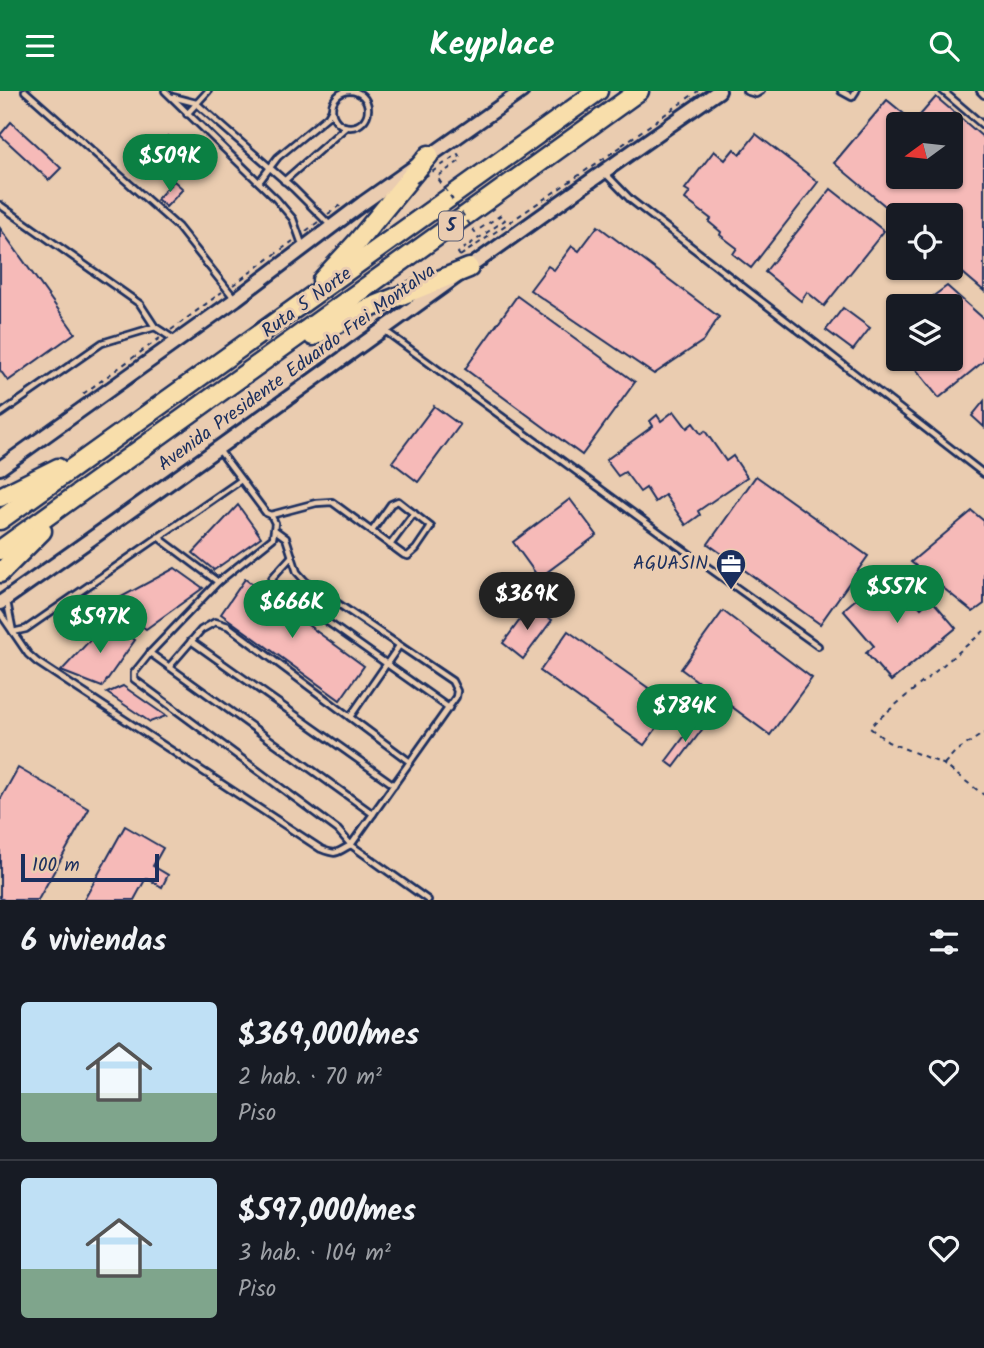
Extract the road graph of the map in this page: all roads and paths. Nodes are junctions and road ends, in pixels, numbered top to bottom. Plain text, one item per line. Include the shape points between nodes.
1 (25, 91) edge
2 (165, 91) edge
3 (176, 91) edge
4 (208, 91) edge
5 (522, 91) edge
6 (598, 91) edge
7 (639, 91) edge
8 (698, 91) edge
9 (719, 91) edge
10 (746, 91) edge
11 (761, 91) edge
12 (841, 91) edge
13 (856, 91) edge
14 (943, 91) edge
15 (980, 91) edge
16 (338, 93) edge
17 (359, 93) edge
18 (984, 95) edge
19 (172, 97) junction
20 (196, 103) junction
21 (332, 109) junction
22 (187, 114) junction
23 (984, 126) edge
24 (346, 127) junction
25 (625, 149) junction
26 (429, 155) junction
27 (270, 167) junction
28 (603, 171) junction
29 (284, 181) junction
30 (259, 182) junction
31 (416, 183) dead end
32 (345, 202) dead end
33 (0, 205) edge
34 (327, 222) junction
35 (301, 242) junction
36 (466, 247) dead end
37 (464, 262) junction
38 (232, 294) junction
39 (297, 307) junction
40 (155, 327) junction
41 (384, 330) junction
42 (166, 334) junction
43 (178, 341) junction
44 (263, 361) junction
45 (77, 398) dead end
46 (0, 414) edge
47 (218, 450) junction
48 (91, 455) junction
49 (0, 468) edge
50 (984, 474) edge
51 (241, 480) junction
52 (0, 497) edge
53 (71, 499) junction
54 (414, 513) junction
55 (271, 515) junction
56 (0, 520) edge
57 (275, 530) junction
58 (372, 531) junction
59 (158, 537) junction
60 (390, 545) junction
61 (0, 550) edge
62 (292, 556) junction
63 (0, 573) edge
64 (218, 582) junction
65 (3, 601) edge
66 (0, 613) edge
67 (984, 631) edge
68 (13, 632) junction
69 (191, 641) junction
70 (399, 646) junction
71 (818, 646) dead end
72 (150, 653) junction
73 (387, 664) junction
74 (169, 667) junction
75 (449, 708) junction
76 (350, 717) junction
77 (984, 733) edge
78 (410, 762) junction
79 (943, 764) junction
80 (394, 785) junction
81 (984, 795) edge
82 (374, 814) junction
83 (351, 845) junction
84 (428, 900) edge

1 - 38 lane via 178,227
2 - 19 lane
3 - 19 lane
4 - 20 lane
5 - 26 street
6 - 39 highway, Ruta 5 Norte / 5
7 - 44 highway, Ruta 5 Norte / 5
8 - 25 path
9 - 25 street, Avenida Presidente Eduardo Frei Montalva
10 - 11 lane
12 - 13 lane via 852,97
14 - 23 lane
15 - 18 lane
16 - 17 lane
16 - 21 lane
17 - 24 lane via 368,109 366,117 354,127
19 - 20 lane
19 - 22 lane
20 - 22 lane
20 - 27 lane
21 - 24 lane
21 - 27 lane
22 - 30 lane
24 - 29 lane
25 - 28 street, Avenida Presidente Eduardo Frei Montalva
25 - 37 path
26 - 34 street
26 - 39 highway
27 - 29 lane
27 - 30 lane
28 - 37 street, Avenida Presidente Eduardo Frei Montalva
28 - 50 lane via 631,200
29 - 34 lane
30 - 35 lane via 293,219
31 - 36 path, bridge via 458,154 461,160 437,177 475,232 501,215 505,220
32 - 34 path
33 - 40 lane via 140,304
34 - 35 street
34 - 35 path
35 - 38 street
35 - 38 path
37 - 41 street, Avenida Presidente Eduardo Frei Montalva
37 - 44 highway
38 - 42 path
38 - 43 street
39 - 48 highway, Ruta 5 Norte / 5
40 - 42 lane
40 - 46 lane via 102,343
41 - 47 street, Avenida Presidente Eduardo Frei Montalva
41 - 71 lane
42 - 43 lane
42 - 45 path
43 - 49 street
44 - 53 highway, Ruta 5 Norte / 5
47 - 51 lane
47 - 65 street, Avenida Presidente Eduardo Frei Montalva
48 - 52 highway
48 - 56 highway, Ruta 5 Norte / 5
51 - 55 lane
51 - 59 lane
53 - 61 highway, Ruta 5 Norte / 5
53 - 63 highway
54 - 58 lane via 394,502
54 - 60 lane
54 - 60 lane via 431,527 416,549 408,556
55 - 57 lane
55 - 58 lane via 332,502
57 - 62 lane via 286,538
57 - 64 lane via 266,544
58 - 60 lane
59 - 64 lane
59 - 68 lane via 26,629
62 - 70 lane via 306,582
62 - 73 lane via 272,578 274,584
64 - 72 lane
65 - 68 lane via 9,607
66 - 68 lane
67 - 79 path via 870,729 888,742
68 - 83 lane via 37,662 321,849 340,853
69 - 74 lane
69 - 76 lane via 215,622 228,626
69 - 80 lane
70 - 73 lane
70 - 75 lane via 456,685
72 - 74 lane
72 - 83 lane via 134,673 139,684 338,830
73 - 75 lane
73 - 76 lane
74 - 82 lane
75 - 78 lane
76 - 78 lane
77 - 79 path
78 - 80 lane
79 - 81 path
80 - 82 lane
82 - 83 lane
83 - 84 lane

